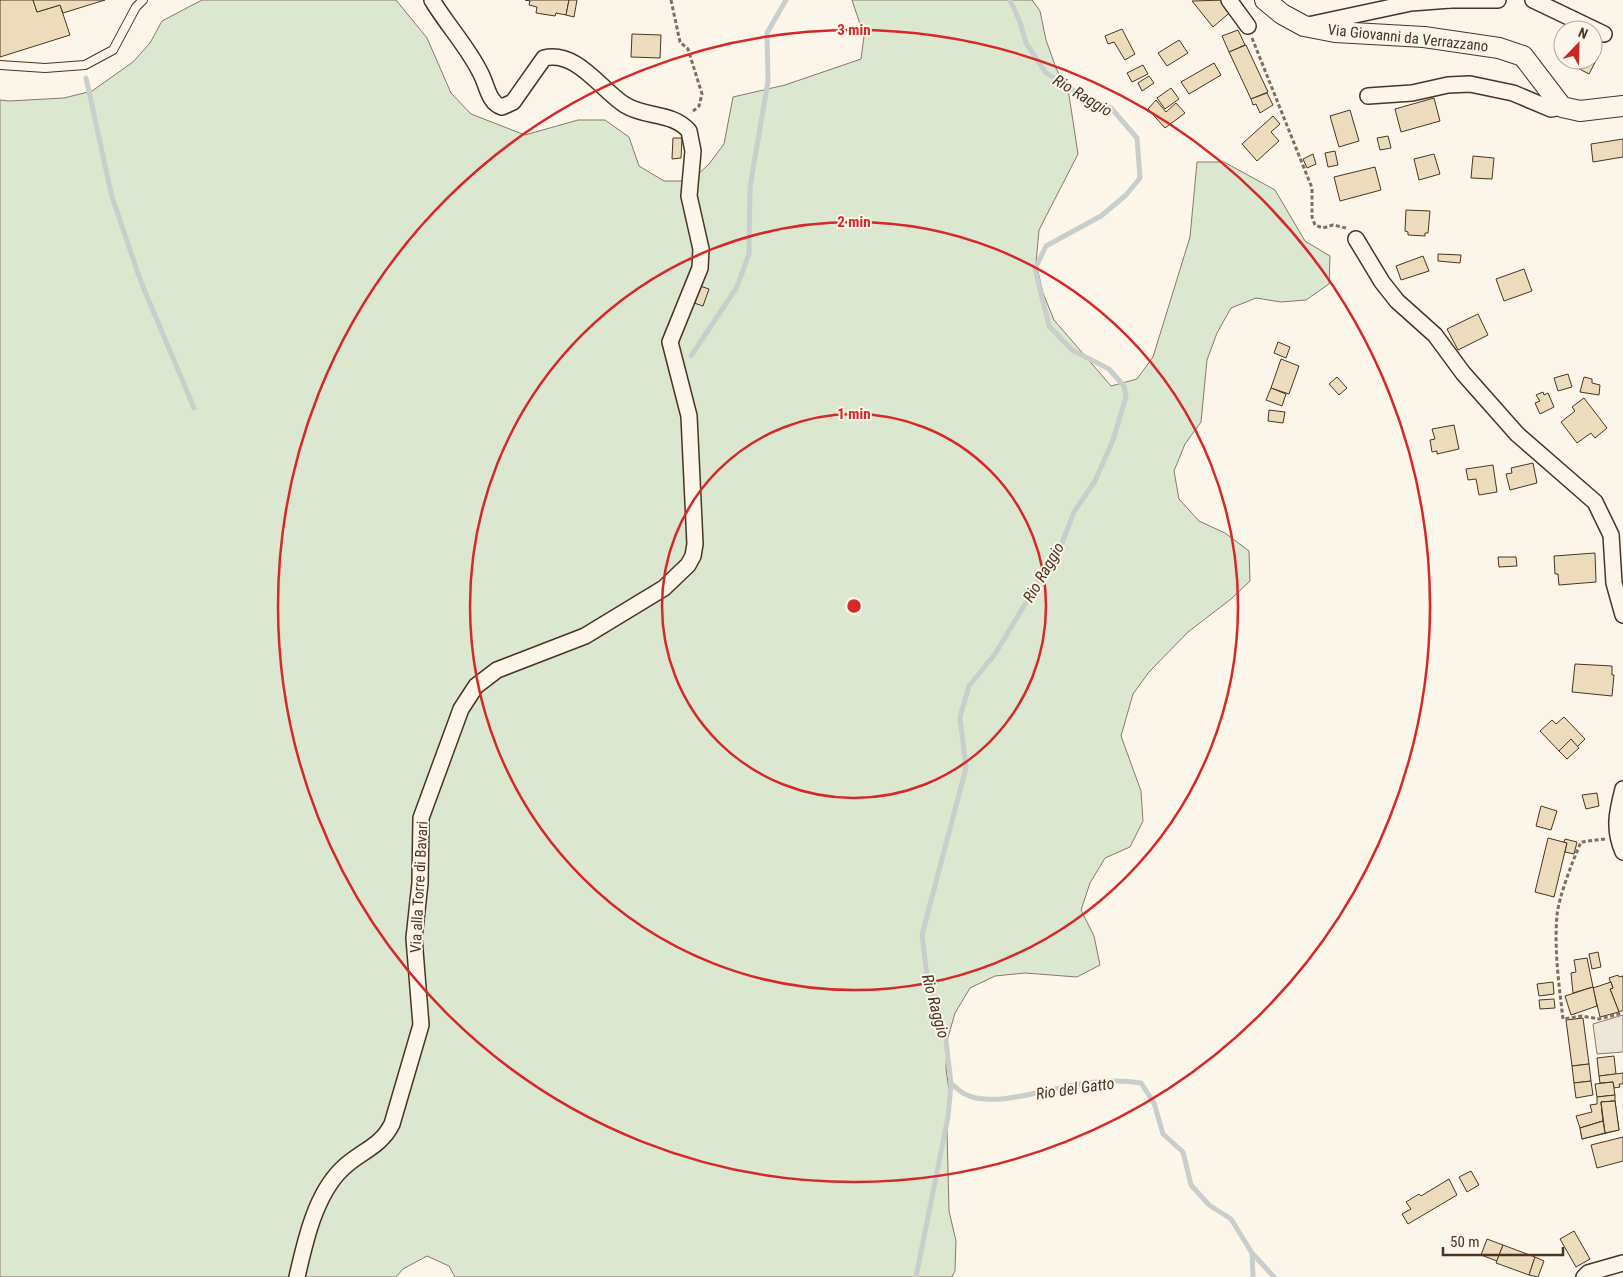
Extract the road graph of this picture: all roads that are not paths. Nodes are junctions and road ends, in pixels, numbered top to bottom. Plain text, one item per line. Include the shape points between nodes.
1 (143, 0) edge
2 (432, 0) edge
3 (1229, 0) edge
4 (1265, 0) edge
5 (1450, 0) edge
6 (1498, 0) edge
7 (1533, 0) edge
8 (1248, 26) road end
9 (1304, 26) junction
10 (1604, 34) dead end
11 (0, 65) edge
12 (1368, 96) dead end
13 (1623, 106) edge
14 (1562, 107) junction
15 (1356, 239) road end
16 (1623, 615) edge
17 (1623, 789) edge
18 (1623, 852) edge
19 (1623, 1263) edge
20 (296, 1277) edge
21 (1584, 1277) edge

1 - 11 lane via 113,50 85,64 45,68
2 - 20 street, Via alla Torre di Bavari via 480,72 492,102 497,105 502,107 513,102 544,58 558,57 584,70 617,100 631,108 675,120 689,131 693,151 689,196 701,249 700,268 670,342 689,416 695,544 693,556 664,588 585,636 497,670 476,686 460,710 421,818 420,883 414,938 421,1025 418,1040 386,1137 348,1164 335,1178 311,1218
3 - 8 street
4 - 9 street, Via Giovanni da Verrazzano
5 - 6 street
5 - 9 street via 1411,3
7 - 10 street
9 - 14 street, Via Giovanni da Verrazzano via 1335,32 1424,37 1499,48 1523,56
12 - 14 street via 1470,84 1513,93 1551,109
13 - 14 street via 1580,111
15 - 16 street via 1397,301 1436,335 1463,373 1517,434 1595,502 1611,535 1614,583
17 - 18 street via 1616,819
19 - 21 street

